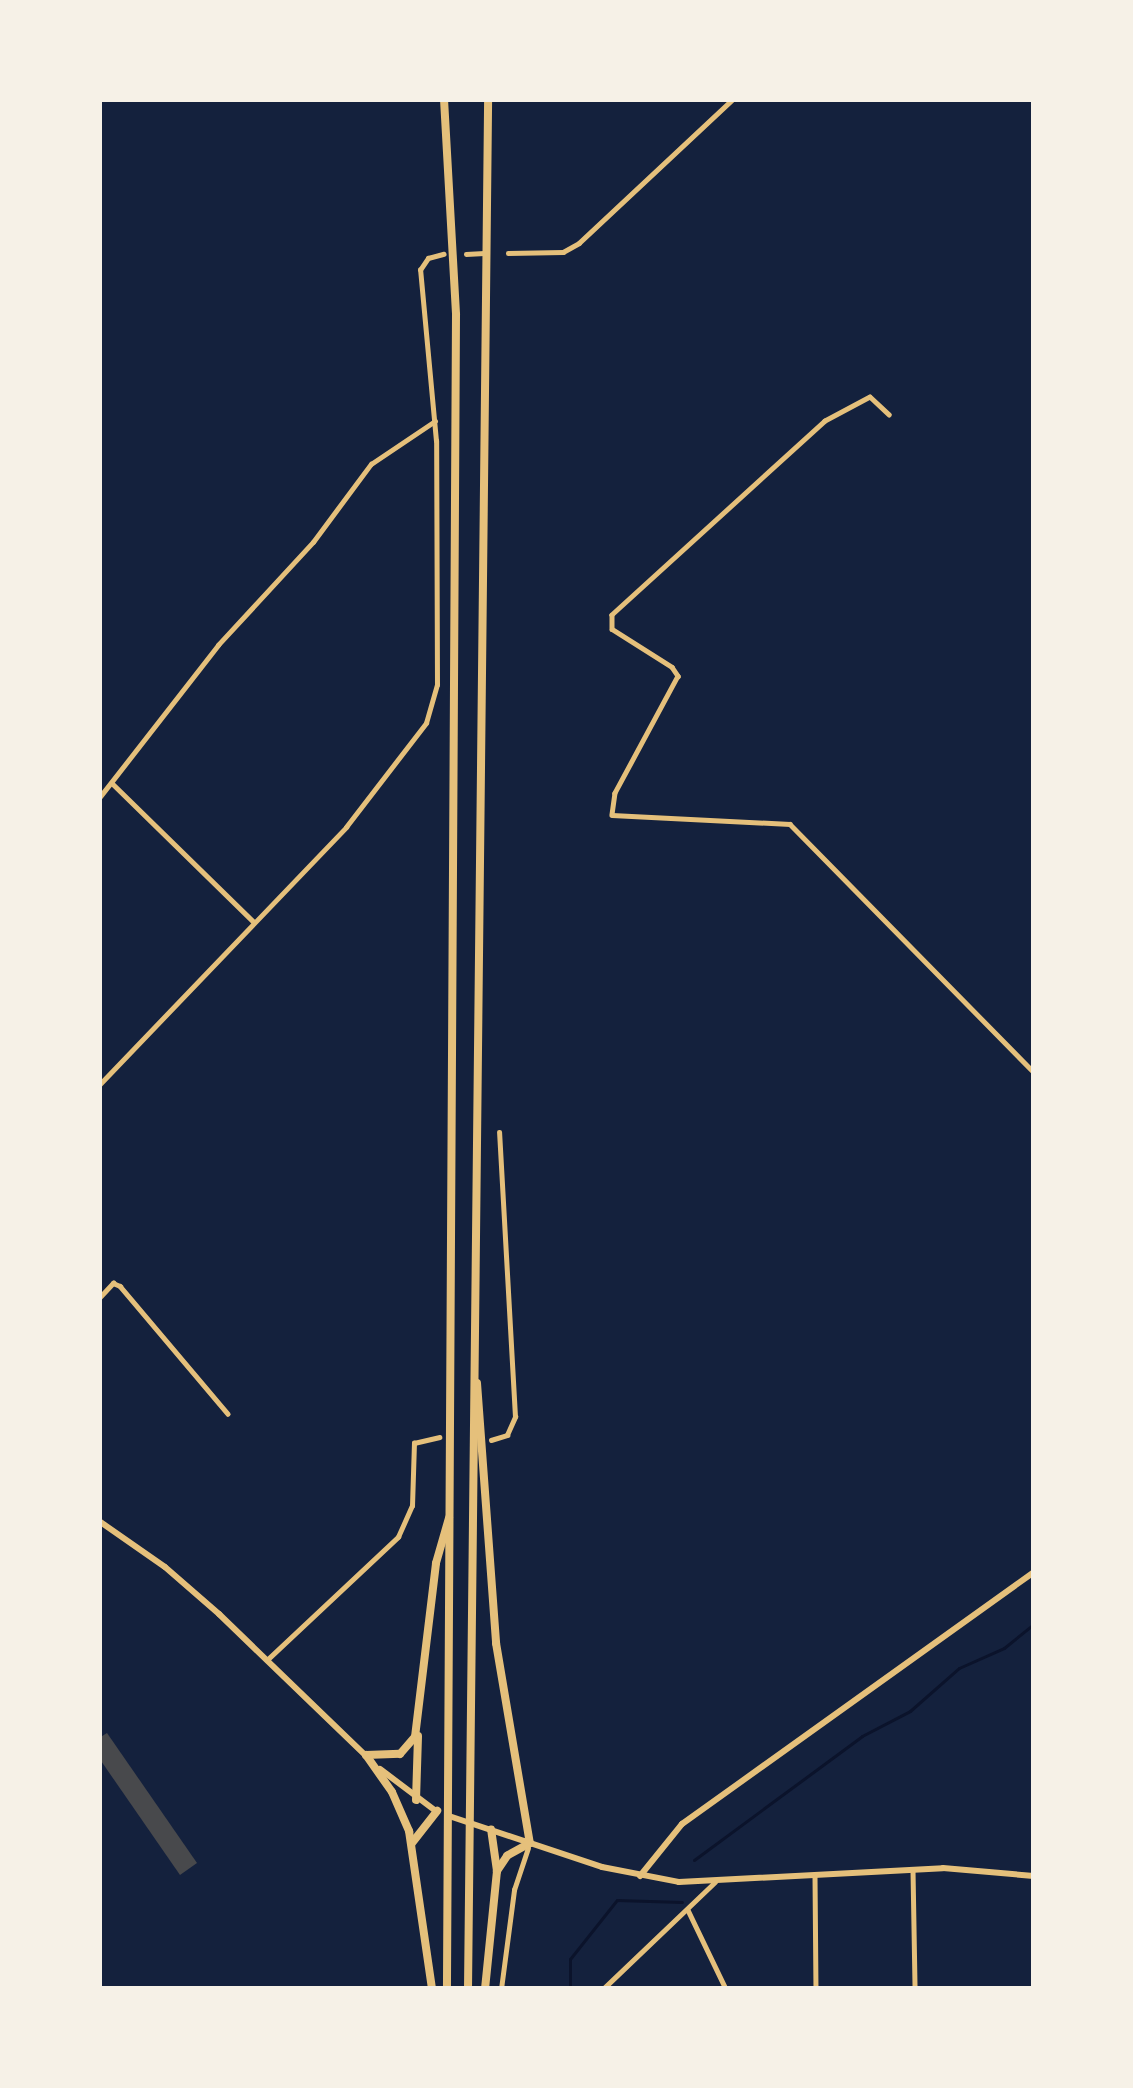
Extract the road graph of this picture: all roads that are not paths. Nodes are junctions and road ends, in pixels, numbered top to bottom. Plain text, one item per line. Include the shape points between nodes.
1 (444, 99) edge
2 (488, 99) edge
3 (733, 99) edge
4 (485, 253) dead end
5 (508, 253) dead end
6 (443, 254) dead end
7 (466, 254) dead end
8 (889, 415) dead end
9 (435, 421) junction
10 (113, 784) junction
11 (99, 798) edge
12 (254, 922) junction
13 (1034, 1072) edge
14 (99, 1085) edge
15 (499, 1132) dead end
16 (99, 1298) edge
17 (473, 1361) junction
18 (228, 1414) dead end
19 (439, 1437) dead end
20 (491, 1440) dead end
21 (452, 1509) junction
22 (99, 1521) edge
23 (1034, 1572) edge
24 (267, 1660) junction
25 (418, 1723) junction
26 (366, 1755) junction
27 (416, 1800) junction
28 (436, 1811) junction
29 (491, 1829) junction
30 (530, 1843) junction
31 (411, 1845) junction
32 (914, 1870) junction
33 (497, 1871) junction
34 (640, 1876) junction
35 (815, 1876) junction
36 (1034, 1876) edge
37 (715, 1882) junction
38 (688, 1910) junction
39 (432, 1989) edge
40 (448, 1989) edge
41 (468, 1989) edge
42 (485, 1989) edge
43 (501, 1989) edge
44 (603, 1989) edge
45 (726, 1989) edge
46 (816, 1989) edge
47 (915, 1989) edge

1 - 21 highway via 456,314
2 - 17 highway
3 - 5 street via 579,243 563,252
4 - 7 street
6 - 9 street via 420,270
8 - 13 street via 870,397 825,421 612,615 612,629 678,676 615,793 612,815 790,824
9 - 10 street via 371,464
9 - 12 street via 438,655 429,716 368,801
10 - 11 street
10 - 12 street
12 - 14 street
15 - 20 street via 515,1417 507,1436
16 - 18 street via 120,1286
17 - 30 highway via 496,1643
17 - 41 highway
19 - 24 street via 414,1443 413,1500 398,1537
21 - 25 highway via 436,1563
21 - 40 highway
22 - 24 main road via 165,1567
23 - 34 main road via 682,1824
24 - 26 main road
25 - 26 highway via 404,1752
25 - 27 highway
26 - 27 main road
26 - 31 highway via 392,1792
27 - 28 main road
28 - 29 main road
28 - 31 highway
29 - 30 main road
29 - 33 highway
30 - 33 highway
30 - 34 main road
30 - 43 street
31 - 39 highway
32 - 35 main road
32 - 36 main road
32 - 47 street
33 - 42 highway
34 - 37 main road
35 - 37 main road
35 - 46 street
37 - 38 street
38 - 44 street
38 - 45 street

